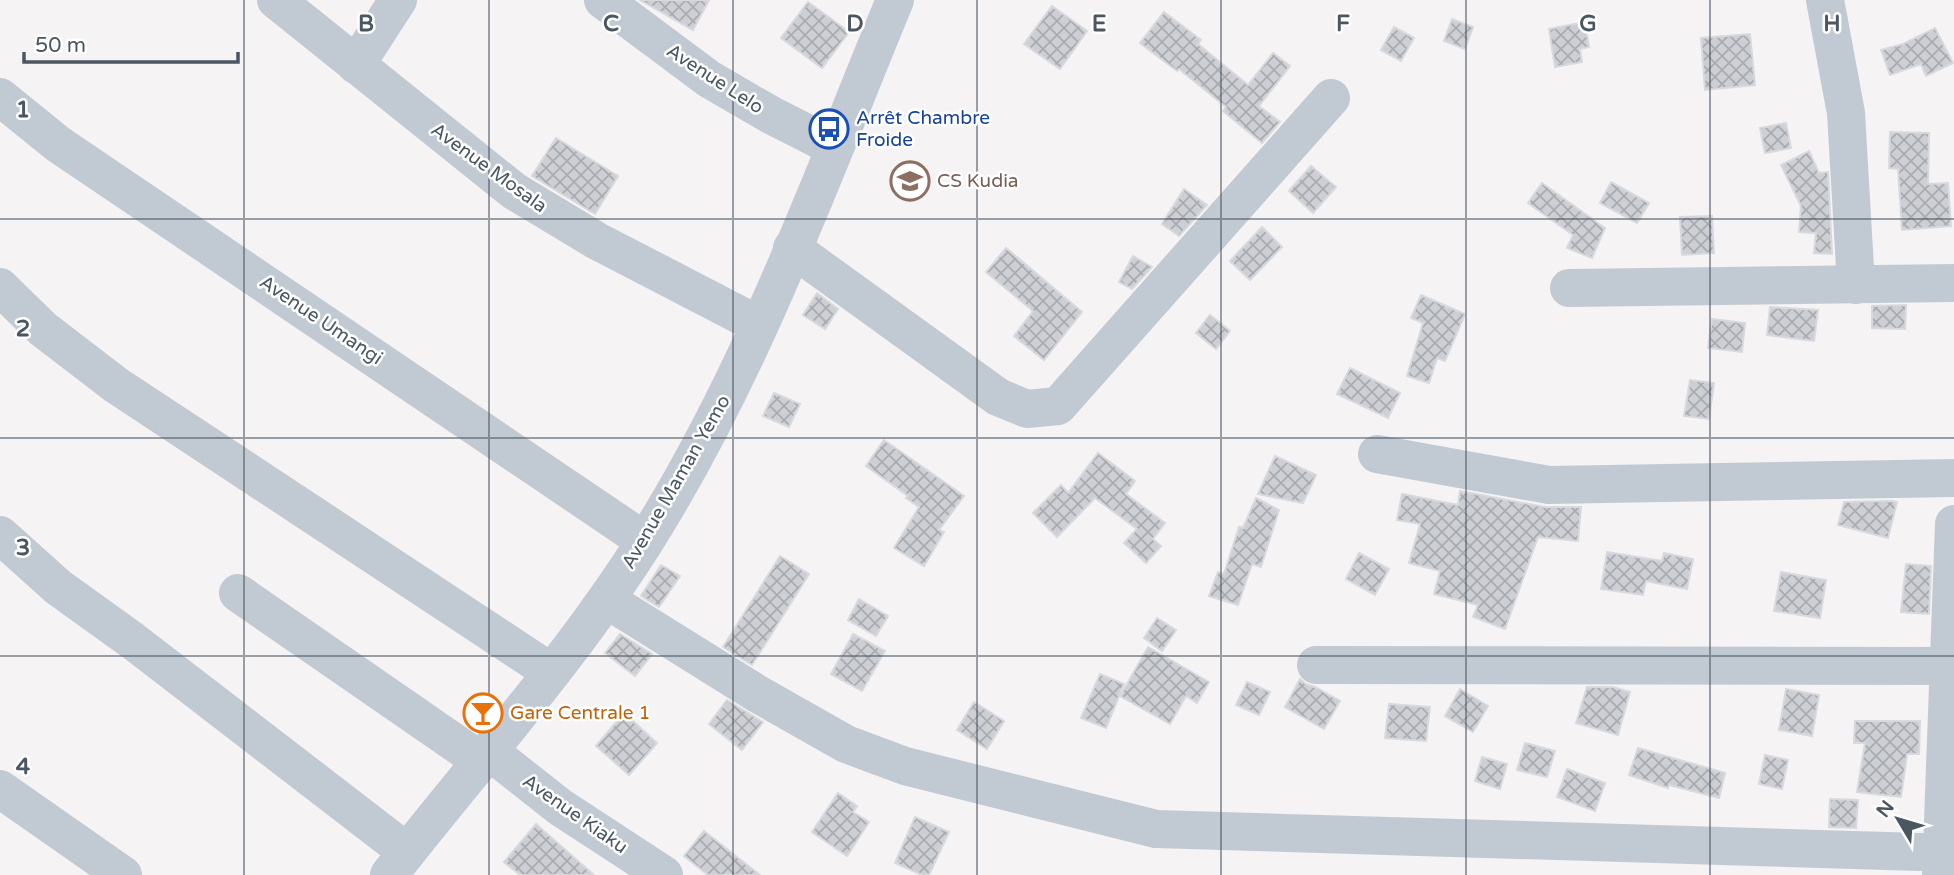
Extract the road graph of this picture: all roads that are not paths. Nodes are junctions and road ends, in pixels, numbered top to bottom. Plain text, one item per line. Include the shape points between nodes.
1 (276, 0) edge
2 (398, 0) edge
3 (603, 0) edge
4 (895, 0) edge
5 (1825, 0) edge
6 (356, 65) junction
7 (0, 97) edge
8 (1331, 98) dead end
9 (834, 147) junction
10 (792, 248) junction
11 (1954, 284) edge
12 (1856, 285) junction
13 (0, 287) edge
14 (1569, 288) dead end
15 (759, 325) junction
16 (1377, 454) dead end
17 (1954, 478) edge
18 (1954, 524) edge
19 (0, 535) edge
20 (645, 541) junction
21 (238, 593) dead end
22 (607, 600) junction
23 (1316, 665) dead end
24 (1952, 666) edge
25 (551, 672) junction
26 (485, 756) junction
27 (0, 789) edge
28 (1715, 860) edge
29 (1946, 860) edge
30 (398, 863) edge
31 (123, 875) edge
32 (664, 875) edge

1 - 6 street, Avenue Mosala
2 - 6 street
3 - 9 street, Avenue Lelo via 709,79
4 - 9 street, Avenue Maman Yemo
5 - 12 street via 1846,113
6 - 15 street, Avenue Mosala via 514,191 597,241
7 - 20 street, Avenue Umangi via 58,144
8 - 10 street via 1058,406 1027,409 998,397
9 - 10 street, Avenue Maman Yemo
10 - 15 street, Avenue Maman Yemo
11 - 12 street
12 - 14 street
13 - 25 street via 43,330 116,385
15 - 20 street, Avenue Maman Yemo via 712,426
16 - 17 street via 1549,485
18 - 24 street
19 - 30 street
20 - 22 street, Avenue Maman Yemo
21 - 26 street, Avenue Kiaku
22 - 25 street, Avenue Maman Yemo
22 - 28 street via 846,744 905,766 1156,829
23 - 24 street
24 - 29 street
25 - 26 street, Avenue Maman Yemo
26 - 30 street, Avenue Maman Yemo
26 - 32 street, Avenue Kiaku
27 - 31 street
28 - 29 street

